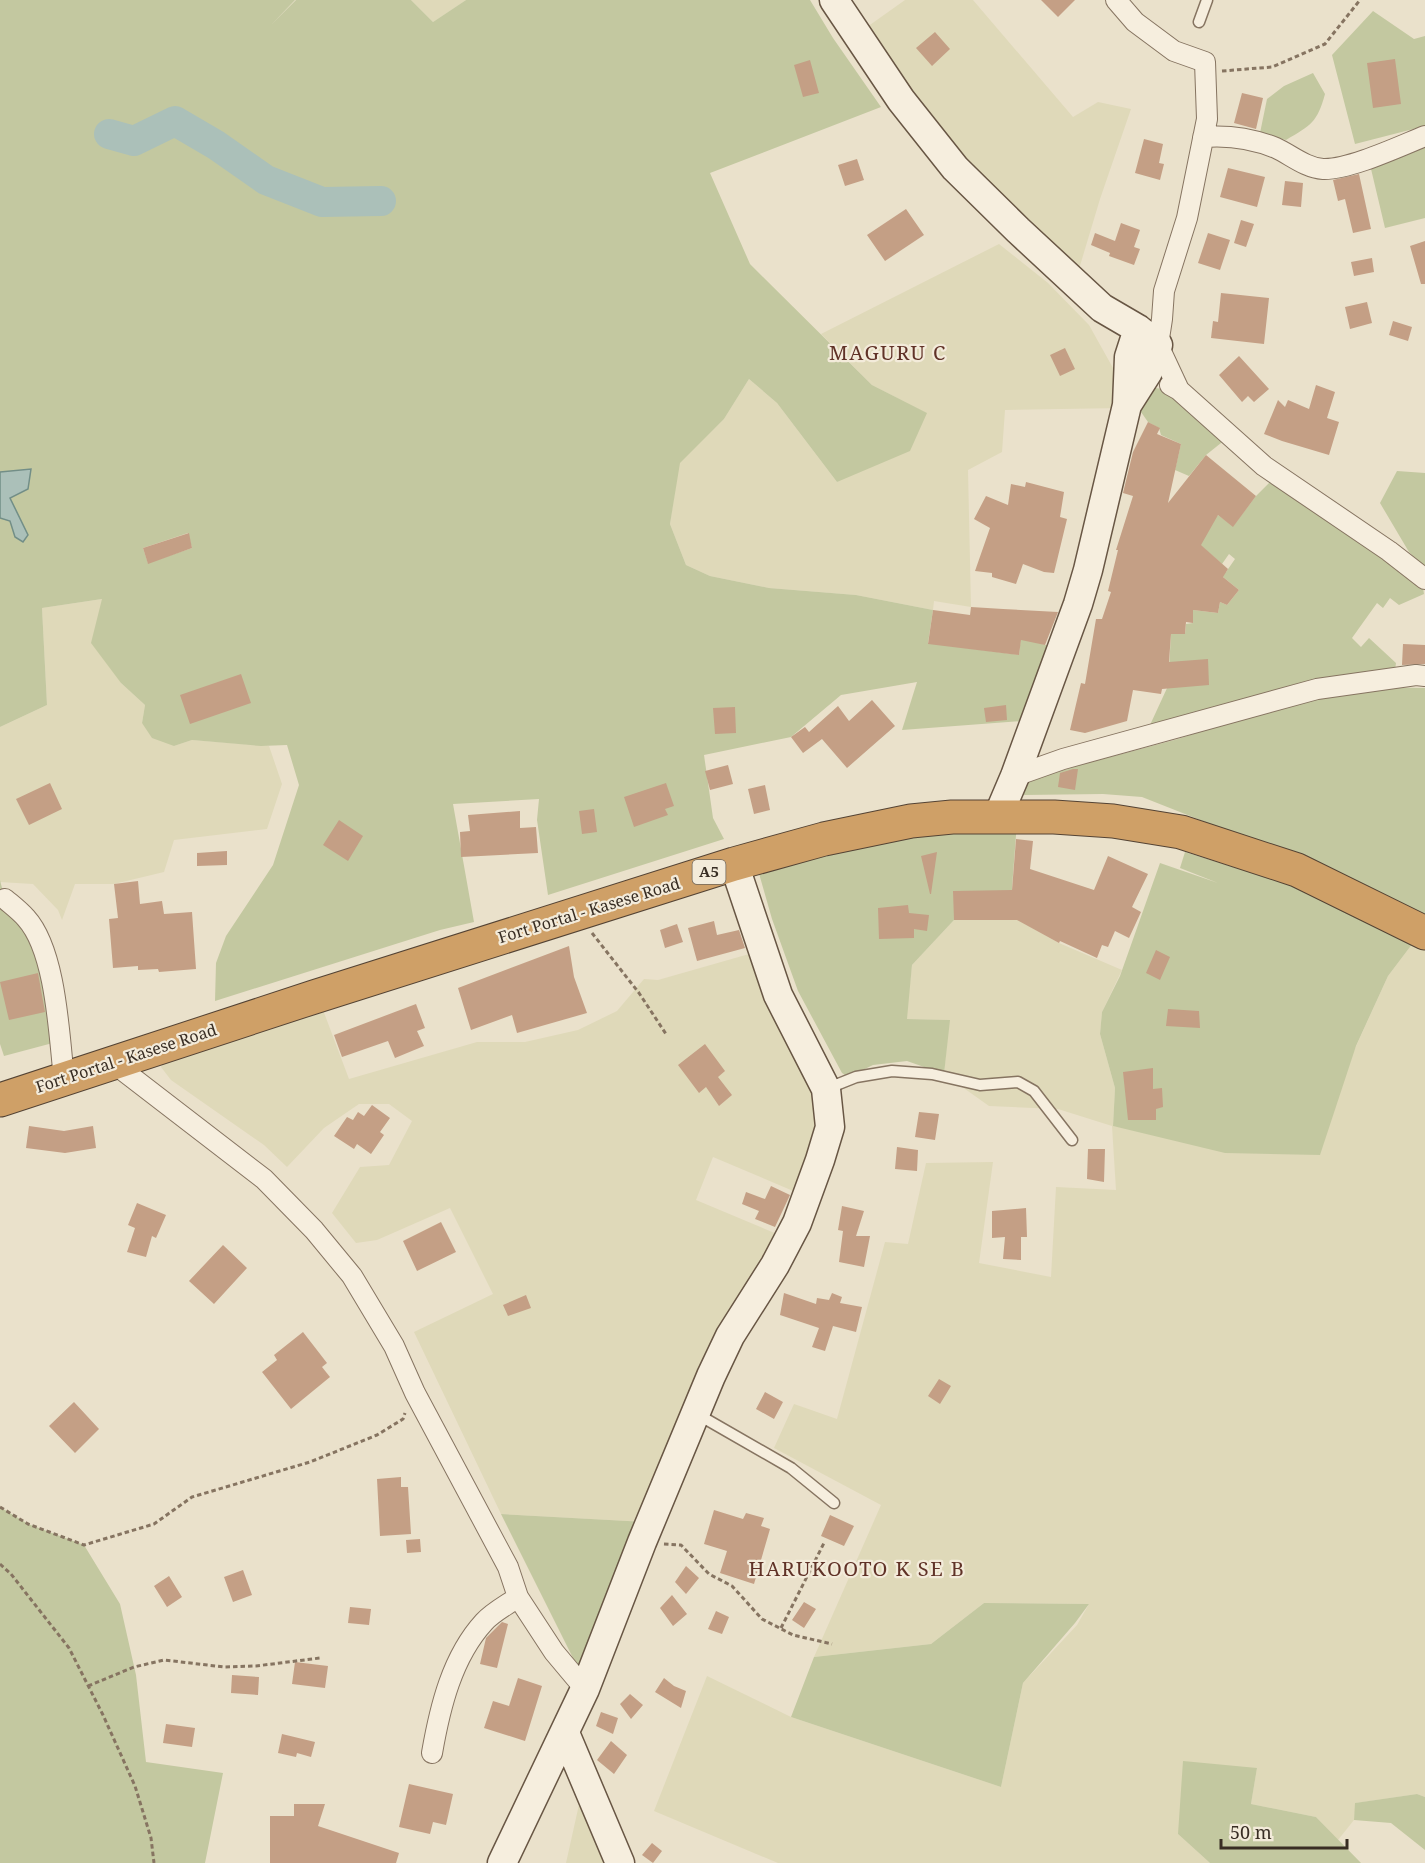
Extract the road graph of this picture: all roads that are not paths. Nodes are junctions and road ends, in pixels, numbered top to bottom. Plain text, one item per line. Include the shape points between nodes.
1 (834, 0) edge
2 (1116, 0) edge
3 (1207, 0) edge
4 (1199, 22) dead end
5 (1425, 136) edge
6 (1203, 137) junction
7 (1102, 308) junction
8 (1148, 337) junction
9 (1138, 364) junction
10 (1179, 390) junction
11 (1425, 579) edge
12 (1425, 676) edge
13 (1015, 776) junction
14 (998, 816) junction
15 (735, 864) junction
16 (5, 899) dead end
17 (1425, 933) edge
18 (112, 1062) junction
19 (64, 1079) junction
20 (826, 1089) junction
21 (0, 1100) edge
22 (1072, 1140) dead end
23 (694, 1413) junction
24 (834, 1503) dead end
25 (518, 1598) junction
26 (585, 1689) junction
27 (565, 1733) junction
28 (432, 1753) dead end
29 (502, 1863) edge
30 (620, 1863) edge

1 - 7 street via 901,100 956,168
2 - 6 street via 1135,22 1174,51 1205,62 1207,119
3 - 4 lane
5 - 6 street via 1348,166 1323,169 1275,148 1225,135
6 - 8 street via 1187,218 1164,291 1162,320
7 - 8 street
7 - 9 street
8 - 9 street
8 - 10 street
9 - 10 street
9 - 13 street via 1078,604
10 - 11 street via 1264,466
12 - 13 street via 1317,689 1063,759
13 - 14 street
14 - 15 highway, Fort Portal - Kasese Road / A5 via 952,817 867,829
14 - 17 highway, Fort Portal - Kasese Road / A5 via 1113,821 1181,832 1297,870
15 - 18 highway, Fort Portal - Kasese Road / A5
15 - 20 street via 778,995
16 - 19 street via 26,918 46,956
18 - 19 highway, Fort Portal - Kasese Road / A5
18 - 25 street via 264,1179 352,1276 394,1346 508,1567
19 - 21 highway, Fort Portal - Kasese Road / A5
20 - 22 lane via 856,1077 892,1071 932,1074 980,1085 1018,1082 1034,1091
20 - 23 street via 830,1126 797,1223 730,1336
23 - 24 lane via 791,1468
23 - 26 street
25 - 26 street via 554,1652
25 - 28 street via 486,1620 458,1658
26 - 27 street
27 - 29 street
27 - 30 street

